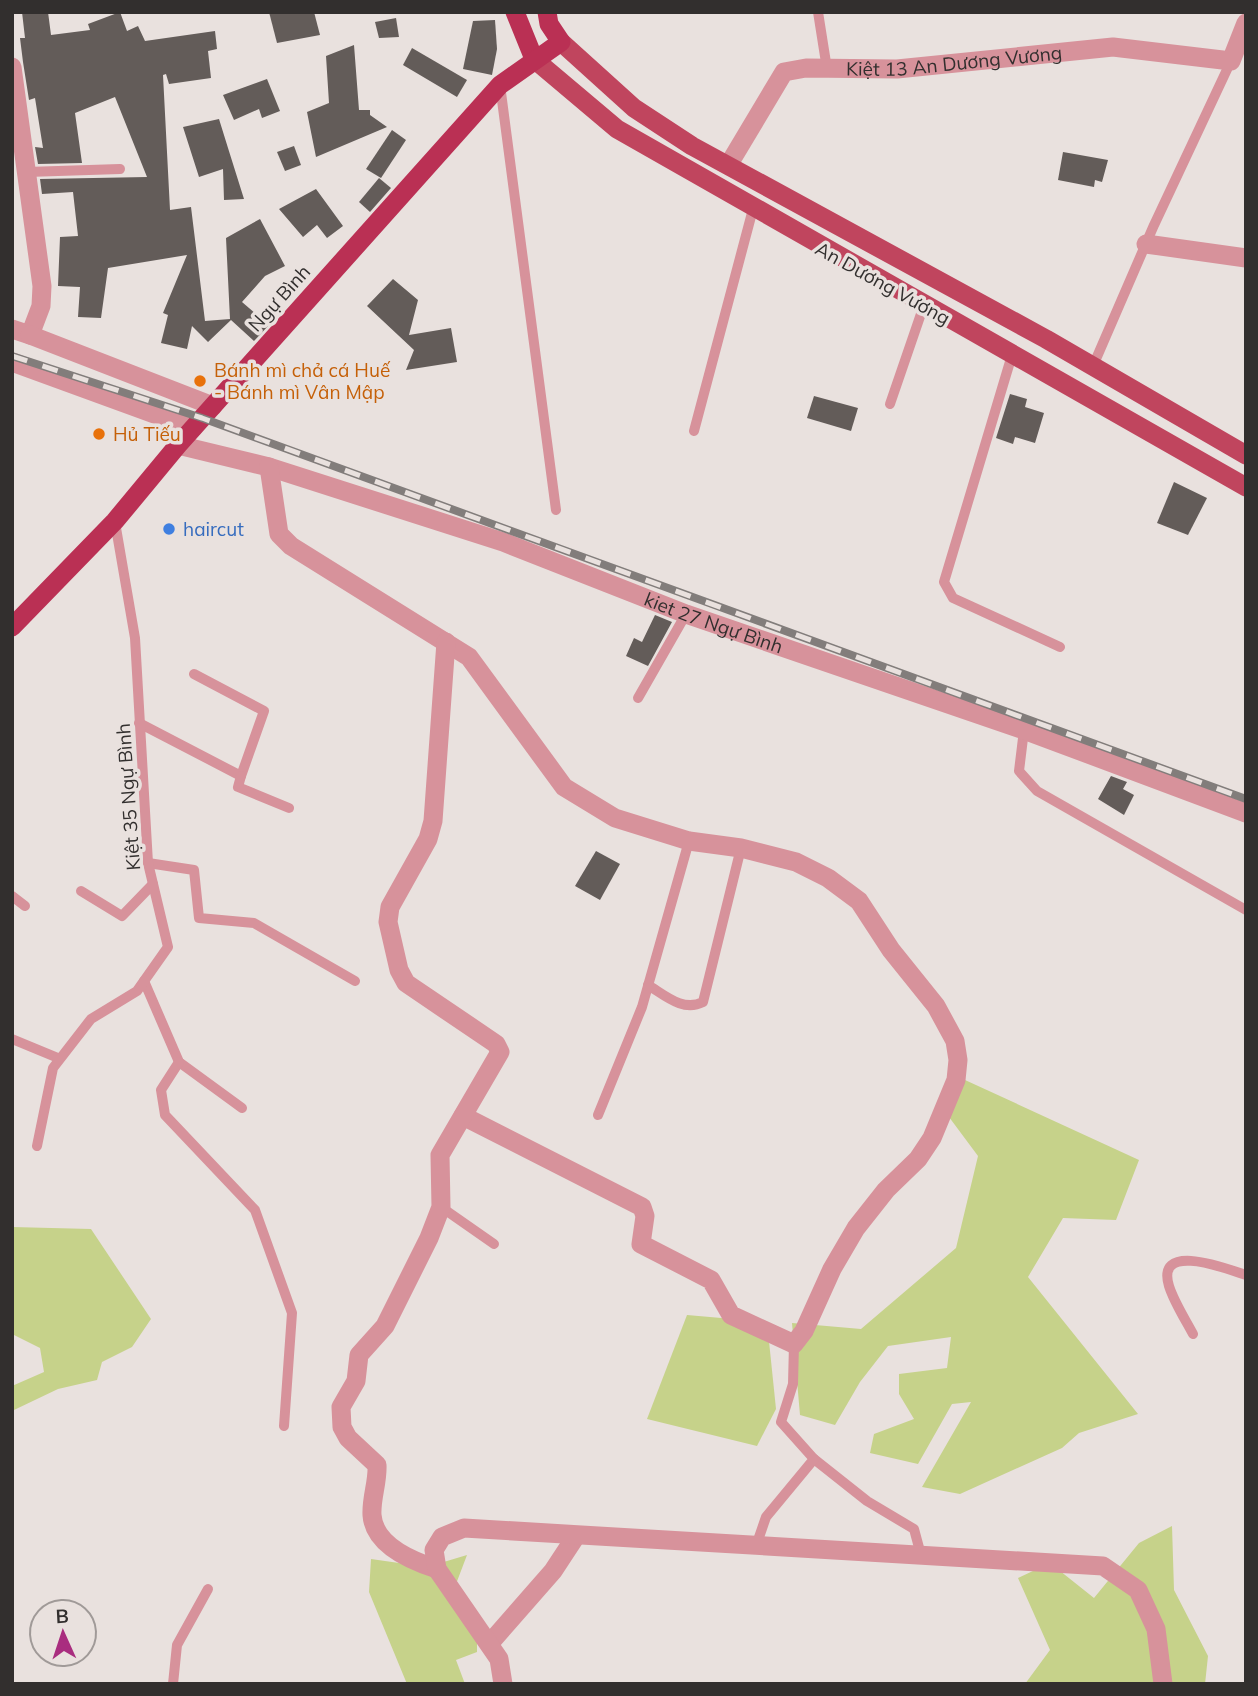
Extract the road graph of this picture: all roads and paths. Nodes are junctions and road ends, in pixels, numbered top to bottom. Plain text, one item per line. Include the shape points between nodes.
1 (515, 12) edge
2 (547, 12) edge
3 (818, 12) edge
4 (1246, 23) edge
5 (561, 42) junction
6 (534, 60) junction
7 (1231, 61) junction
8 (12, 67) edge
9 (827, 69) junction
10 (500, 85) junction
11 (729, 164) junction
12 (120, 169) dead end
13 (27, 172) junction
14 (753, 209) junction
15 (1146, 244) junction
16 (1246, 258) edge
17 (924, 306) junction
18 (21, 332) edge
19 (1012, 355) junction
20 (12, 362) edge
21 (1093, 366) junction
22 (890, 404) dead end
23 (213, 405) junction
24 (193, 428) junction
25 (694, 431) dead end
26 (177, 444) junction
27 (1246, 457) edge
28 (269, 467) junction
29 (1238, 482) edge
30 (556, 510) dead end
31 (115, 521) junction
32 (686, 614) junction
33 (12, 627) edge
34 (446, 642) junction
35 (1060, 647) dead end
36 (194, 674) dead end
37 (638, 698) dead end
38 (139, 723) junction
39 (1024, 730) junction
40 (242, 776) junction
41 (289, 808) dead end
42 (1246, 813) edge
43 (689, 841) junction
44 (741, 848) junction
45 (148, 863) junction
46 (153, 884) junction
47 (81, 891) dead end
48 (12, 896) edge
49 (25, 906) dead end
50 (1246, 910) edge
51 (144, 981) junction
52 (355, 981) dead end
53 (648, 985) junction
54 (12, 1039) edge
55 (58, 1058) junction
56 (179, 1062) junction
57 (242, 1108) dead end
58 (598, 1115) dead end
59 (463, 1116) junction
60 (37, 1146) dead end
61 (440, 1207) junction
62 (495, 1244) dead end
63 (1246, 1275) edge
64 (1193, 1335) dead end
65 (794, 1344) junction
66 (284, 1426) dead end
67 (814, 1459) junction
68 (576, 1536) junction
69 (756, 1546) junction
70 (921, 1555) junction
71 (436, 1569) junction
72 (208, 1589) dead end
73 (490, 1643) junction
74 (173, 1684) edge
75 (503, 1684) edge
76 (1163, 1684) edge

1 - 6 highway
2 - 5 highway
3 - 9 lane
4 - 7 street
5 - 6 highway, Ngự Bình
5 - 11 main road, An Dương Vương via 634,108
6 - 10 highway, Ngự Bình
6 - 14 main road, An Dương Vương via 617,129
7 - 9 street, Kiệt 13 An Dương Vương via 1113,47 897,69
7 - 15 lane
8 - 13 street
9 - 11 street, Kiệt 13 An Dương Vương via 784,72
10 - 23 highway, Ngự Bình
10 - 30 lane
11 - 21 main road, An Dương Vương
12 - 13 lane
13 - 18 street via 42,286 41,306
14 - 17 main road, An Dương Vương
14 - 25 lane
15 - 16 street
15 - 21 lane
17 - 19 main road, An Dương Vương
17 - 22 lane
18 - 23 street
19 - 29 main road, An Dương Vương
19 - 35 lane via 943,582 953,598
20 - 24 street
21 - 27 main road, An Dương Vương
23 - 24 highway, Ngự Bình
24 - 26 highway, Ngự Bình
26 - 28 street, kiet 27 Ngự Bình
26 - 31 highway, Ngự Bình
27 - 29 main road
28 - 32 street, kiet 27 Ngự Bình via 503,542
28 - 34 street via 279,534 291,546
31 - 33 highway, Ngự Bình
31 - 38 lane, Kiệt 35 Ngự Bình via 135,638
32 - 37 lane
32 - 39 street, kiet 27 Ngự Bình
34 - 43 street via 470,657 564,787 615,818
34 - 59 street via 433,821 428,839 397,891 388,922 406,983 496,1044 500,1052
36 - 40 lane via 264,711
38 - 40 lane
38 - 45 lane, Kiệt 35 Ngự Bình
39 - 42 street, kiet 27 Ngự Bình
39 - 50 lane via 1019,771 1037,791
40 - 41 lane via 238,787
43 - 44 street
43 - 53 lane
44 - 53 lane via 703,1002 684,1006
44 - 65 street via 796,862 859,901 936,1006 955,1041 958,1060 956,1080 932,1138 856,1228
45 - 46 lane, Kiệt 35 Ngự Bình
45 - 52 lane via 194,870 199,918 254,923
46 - 47 lane via 122,916
46 - 51 lane, Kiệt 35 Ngự Bình via 168,947
48 - 49 lane
51 - 55 lane, Kiệt 35 Ngự Bình via 137,991 91,1019
51 - 56 lane
53 - 58 lane
54 - 55 lane
55 - 60 lane, Kiệt 35 Ngự Bình
56 - 57 lane
56 - 66 lane via 161,1090 165,1115 255,1210 292,1313
59 - 61 street via 440,1155
59 - 65 street via 642,1207 641,1244 711,1280 731,1315
61 - 62 lane
61 - 71 street via 385,1326 359,1355 356,1381 340,1415 348,1438 377,1465 372,1515 376,1530 411,1560
63 - 64 lane via 1194,1259 1178,1262 1171,1269 1169,1285
65 - 67 lane via 793,1384 781,1422
67 - 69 lane via 766,1517
67 - 70 lane via 867,1501 914,1529
68 - 69 street
68 - 71 street via 464,1528 442,1537 435,1550
68 - 73 street via 553,1571
69 - 70 street
70 - 76 street via 1103,1566 1138,1590 1156,1629
71 - 73 street
72 - 74 lane via 177,1645
73 - 75 street via 499,1658

